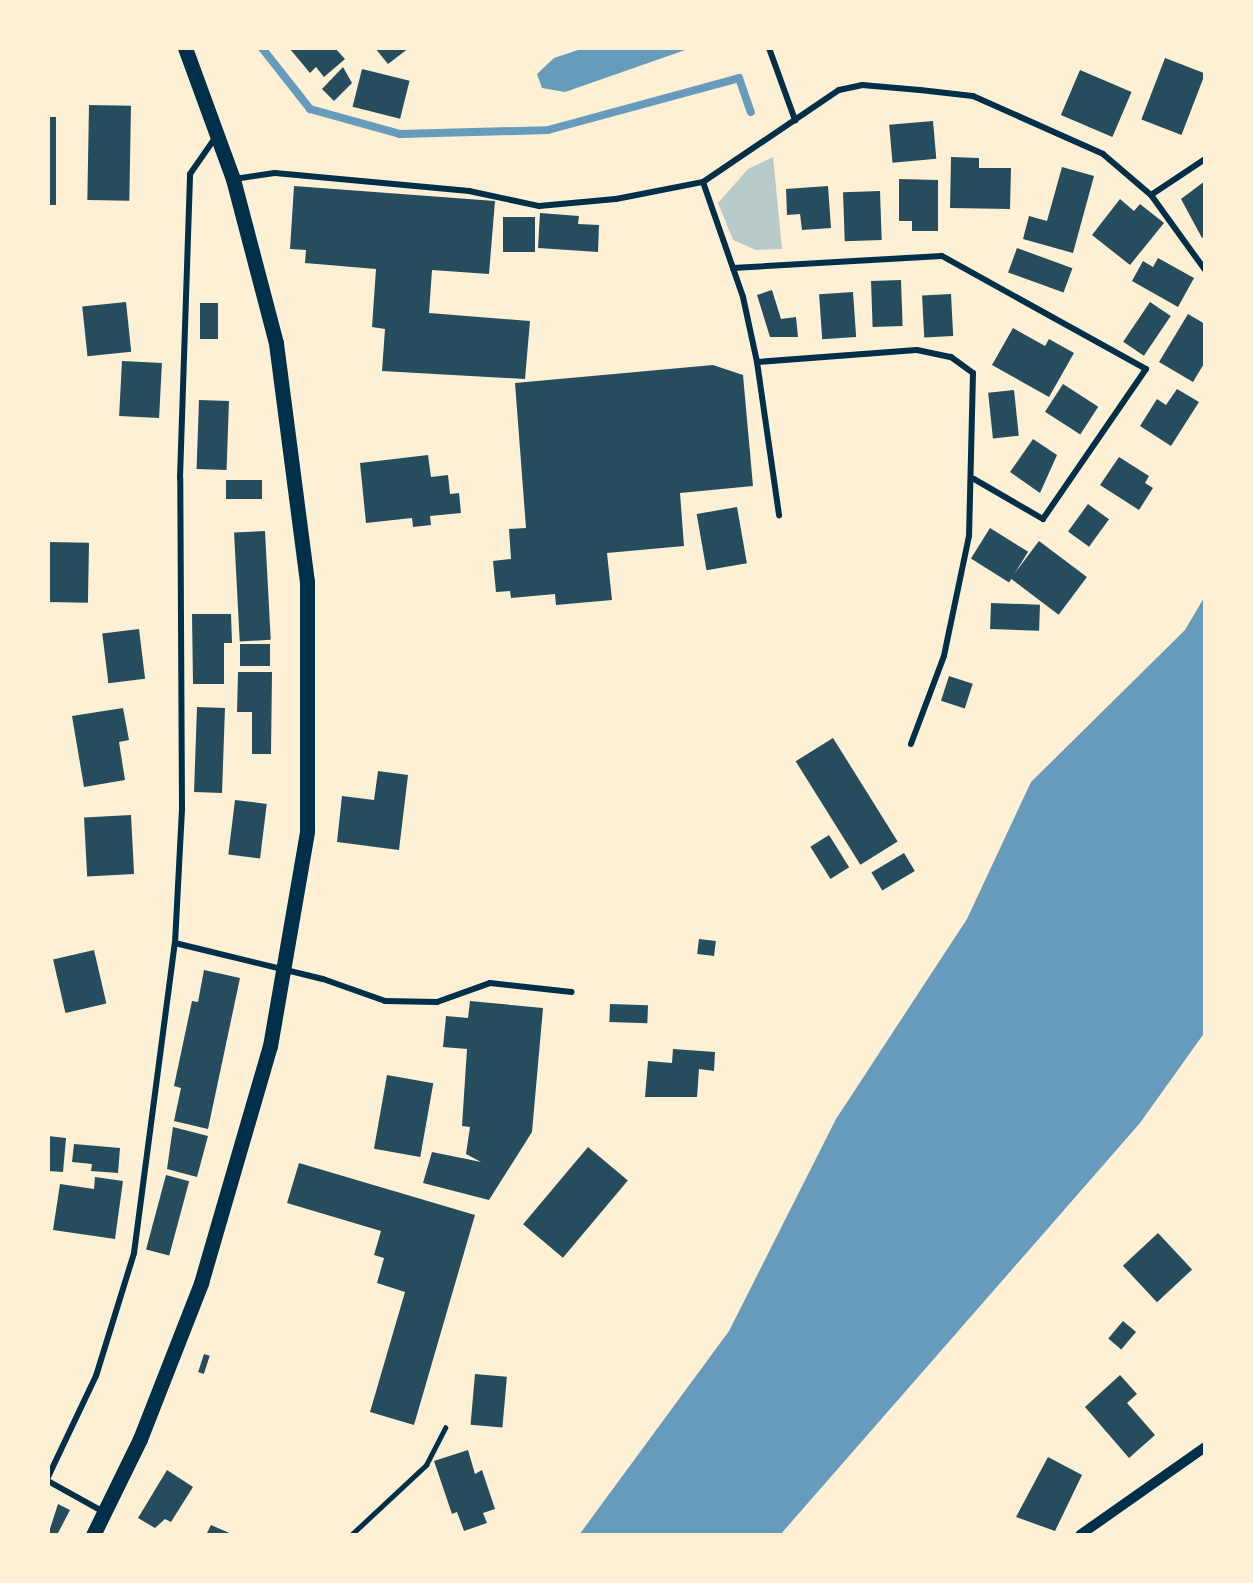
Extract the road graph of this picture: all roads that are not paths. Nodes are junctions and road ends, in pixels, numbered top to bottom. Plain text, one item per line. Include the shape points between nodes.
1 (185, 48) edge
2 (769, 48) edge
3 (795, 120) junction
4 (218, 135) junction
5 (1205, 159) edge
6 (233, 179) junction
7 (703, 182) junction
8 (1151, 195) junction
9 (733, 268) junction
10 (1205, 270) edge
11 (757, 362) junction
12 (974, 479) junction
13 (779, 514) dead end
14 (911, 744) dead end
15 (175, 943) junction
16 (285, 968) junction
17 (572, 992) dead end
18 (445, 1428) dead end
19 (1205, 1447) edge
20 (48, 1479) edge
21 (105, 1512) junction
22 (93, 1535) edge
23 (351, 1535) edge
24 (1080, 1535) edge

1 - 4 main road
2 - 3 street
3 - 7 street
3 - 8 street via 839,90 862,85 973,96 1104,154
4 - 6 main road
4 - 15 street via 190,174 180,478 182,810
5 - 8 street
6 - 7 street via 275,173 469,191 539,206
6 - 16 main road via 276,343 307,582 307,831
7 - 9 street
8 - 10 street
9 - 11 street
9 - 12 street via 942,256 1146,369 1043,519
11 - 12 street via 917,350 951,357 973,373
11 - 13 street
12 - 14 street via 969,536 944,656
15 - 16 street
15 - 20 street via 134,1253 96,1376
16 - 17 street via 385,1001 437,1002 490,983
16 - 21 main road via 270,1046 201,1283 140,1439
18 - 23 lane via 418,1474
19 - 24 street
20 - 21 street
21 - 22 main road

